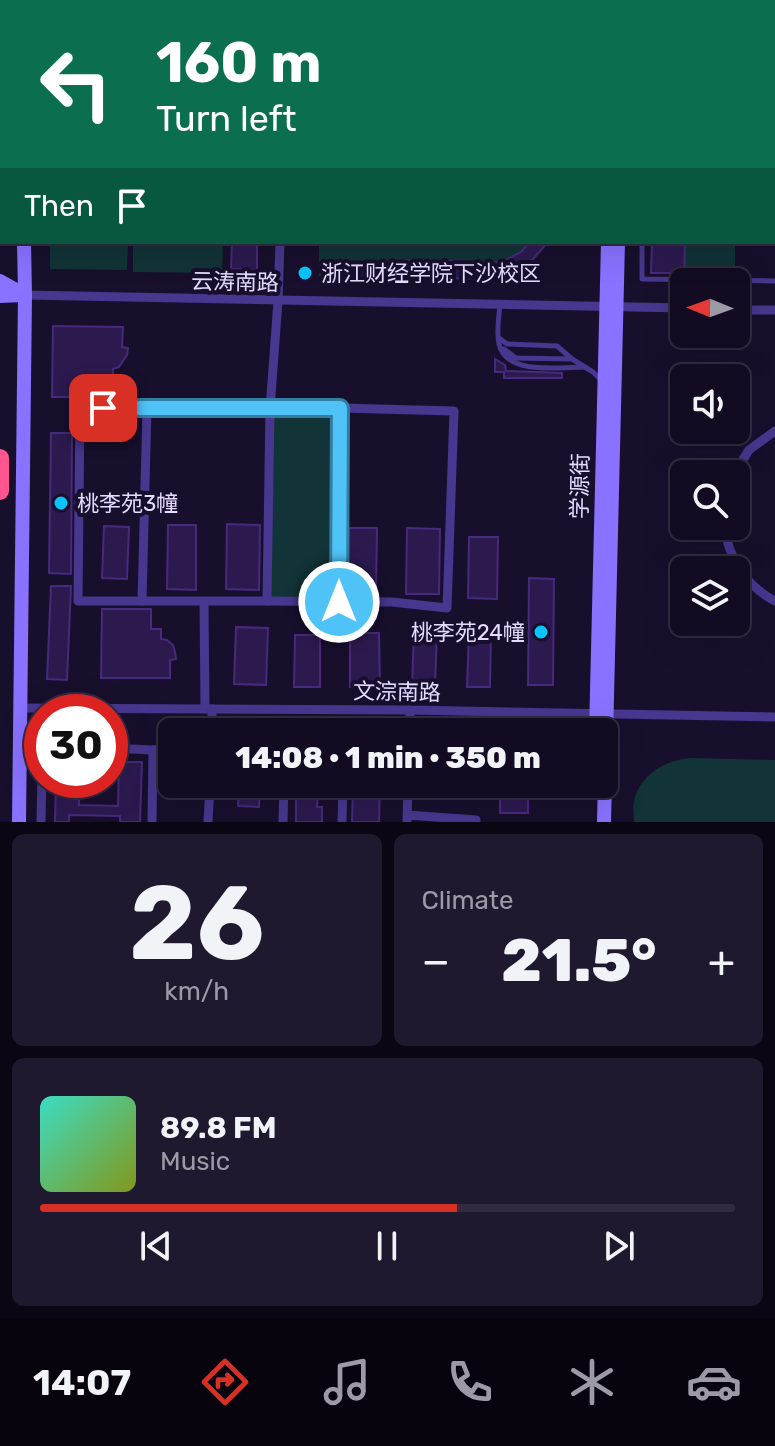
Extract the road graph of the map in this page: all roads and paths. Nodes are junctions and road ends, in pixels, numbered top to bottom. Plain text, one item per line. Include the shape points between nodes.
1 (24, 244) edge
2 (280, 244) edge
3 (608, 244) edge
4 (618, 244) edge
5 (642, 244) edge
6 (0, 281) edge
7 (775, 281) edge
8 (25, 295) junction
9 (0, 296) edge
10 (278, 301) junction
11 (500, 305) junction
12 (612, 307) junction
13 (670, 308) edge
14 (750, 310) edge
15 (775, 310) edge
16 (498, 337) junction
17 (572, 359) junction
18 (585, 367) junction
19 (605, 390) junction
20 (147, 408) junction
21 (340, 408) junction
22 (270, 409) junction
23 (775, 431) edge
24 (0, 458) edge
25 (743, 460) edge
26 (0, 491) edge
27 (726, 540) edge
28 (142, 601) junction
29 (204, 601) junction
30 (267, 601) junction
31 (775, 601) edge
32 (339, 602) junction
33 (19, 708) junction
34 (209, 709) junction
35 (410, 710) junction
36 (602, 713) junction
37 (775, 717) edge
38 (210, 718) edge
39 (410, 718) edge
40 (600, 718) edge
41 (128, 749) edge
42 (158, 749) edge
43 (153, 750) junction
44 (42, 798) edge
45 (209, 798) edge
46 (284, 798) edge
47 (343, 798) edge
48 (408, 798) edge
49 (595, 798) edge
50 (408, 819) edge
51 (19, 822) edge
52 (41, 822) edge
53 (152, 822) edge
54 (208, 822) edge
55 (283, 822) edge
56 (342, 822) edge
57 (476, 822) edge
58 (595, 822) edge
59 (604, 822) edge

1 - 8 main road
2 - 10 street
3 - 12 main road, 学源街
4 - 12 main road
5 - 7 lane via 642,279
6 - 8 main road
8 - 9 main road
8 - 10 street, 云涛南路
8 - 33 main road
10 - 11 street, 云涛南路
10 - 22 street
11 - 12 street, 云涛南路
11 - 16 lane
12 - 13 street, 云涛南路
12 - 19 main road, 学源街
12 - 36 main road
14 - 15 street
16 - 17 lane via 507,344 557,346
16 - 17 lane via 504,351 516,358
16 - 18 lane via 511,363
17 - 18 lane
18 - 19 lane
19 - 36 main road, 学源街
20 - 22 street
20 - 28 street
20 - 28 street via 80,407 78,601
21 - 22 street
21 - 32 street
21 - 32 street via 454,411 447,608
22 - 30 street
23 - 25 street
24 - 26 highway
27 - 31 street via 739,569
28 - 29 street
29 - 30 street
29 - 34 street
30 - 32 street
33 - 34 street, 文淙南路
33 - 51 main road
34 - 35 street, 文淙南路
34 - 38 street
35 - 36 street, 文淙南路
35 - 39 street
36 - 37 street, 文淙南路
36 - 40 main road, 学源街
36 - 59 main road
41 - 43 street
42 - 43 street
43 - 53 street
44 - 52 street
45 - 54 street
46 - 55 street
47 - 56 street
48 - 50 street
49 - 58 main road
50 - 57 street

